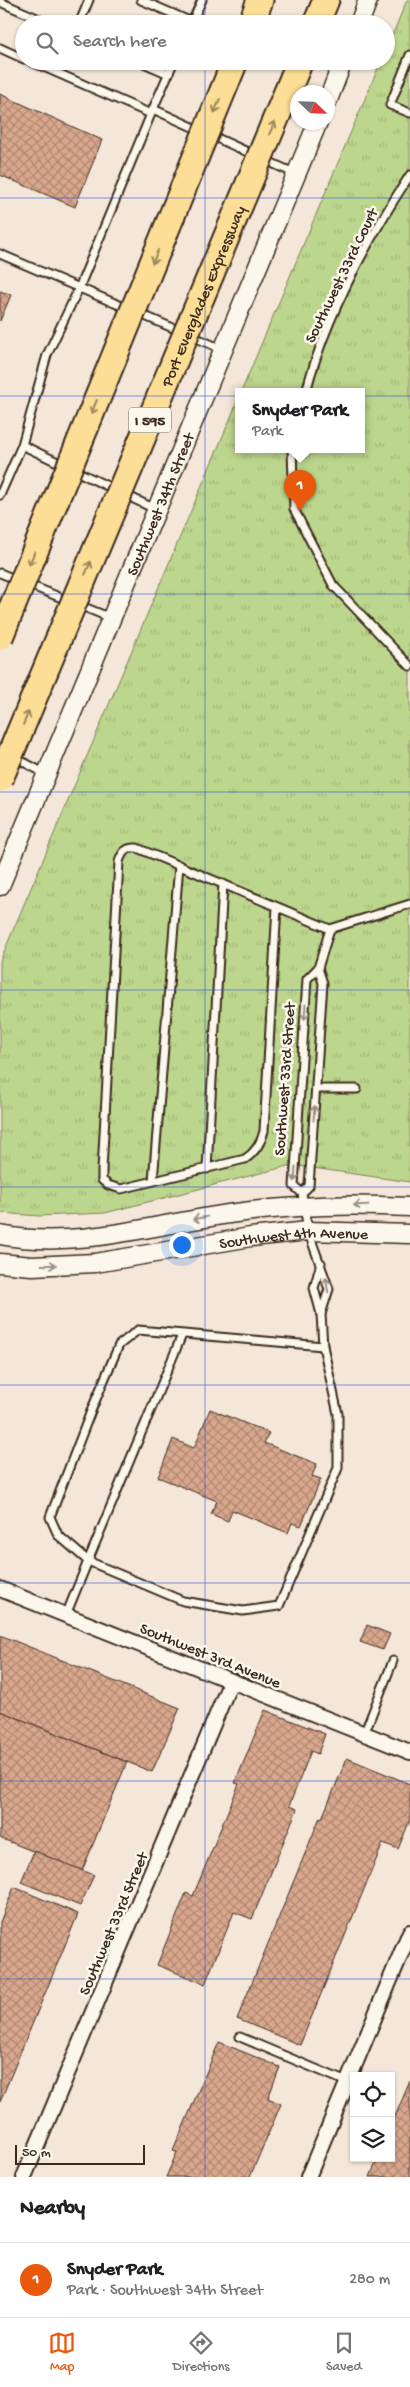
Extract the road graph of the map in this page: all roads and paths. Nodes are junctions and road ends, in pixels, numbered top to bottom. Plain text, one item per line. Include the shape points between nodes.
1 (89, 0) edge
2 (141, 0) edge
3 (202, 0) edge
4 (260, 0) edge
5 (326, 0) edge
6 (368, 0) edge
7 (0, 2) edge
8 (30, 15) edge
9 (83, 15) edge
10 (174, 15) edge
11 (195, 15) edge
12 (254, 15) edge
13 (320, 15) edge
14 (362, 15) edge
15 (0, 48) edge
16 (15, 55) edge
17 (410, 55) edge
18 (52, 70) edge
19 (160, 70) edge
20 (171, 70) edge
21 (231, 70) edge
22 (296, 70) edge
23 (340, 70) edge
24 (169, 74) junction
25 (334, 85) edge
26 (152, 112) junction
27 (410, 114) edge
28 (315, 130) edge
29 (297, 174) junction
30 (410, 175) edge
31 (0, 254) edge
32 (79, 288) junction
33 (225, 350) junction
34 (307, 388) edge
35 (22, 445) junction
36 (292, 453) edge
37 (0, 495) edge
38 (158, 510) junction
39 (0, 573) edge
40 (112, 618) junction
41 (0, 636) edge
42 (410, 666) edge
43 (0, 750) edge
44 (47, 775) junction
45 (0, 779) edge
46 (179, 865) junction
47 (224, 884) junction
48 (0, 886) edge
49 (410, 904) edge
50 (277, 907) junction
51 (330, 929) junction
52 (318, 968) junction
53 (316, 1089) junction
54 (357, 1089) dead end
55 (206, 1169) junction
56 (153, 1182) junction
57 (303, 1200) junction
58 (410, 1208) edge
59 (308, 1231) junction
60 (410, 1234) edge
61 (0, 1235) edge
62 (0, 1263) edge
63 (321, 1263) junction
64 (321, 1314) junction
65 (182, 1335) junction
66 (323, 1346) junction
67 (88, 1562) junction
68 (0, 1589) edge
69 (66, 1615) junction
70 (393, 1661) dead end
71 (231, 1681) junction
72 (364, 1734) junction
73 (410, 1752) edge
74 (410, 1932) edge
75 (240, 2037) dead end
76 (347, 2082) junction
77 (24, 2177) edge
78 (308, 2177) edge

1 - 9 lane
2 - 10 lane
3 - 11 lane
4 - 12 highway
5 - 13 highway
6 - 14 street
7 - 8 lane
15 - 16 lane
17 - 27 lane via 390,105
18 - 26 lane
19 - 24 lane
20 - 24 lane
21 -> 41 highway, bridge
45 -> 22 highway, Port Everglades Expressway / I 595, bridge
23 - 25 street
24 - 26 lane
26 - 29 lane
26 - 32 lane
28 - 29 street, Southwest 34th Street
29 - 33 street, Southwest 34th Street
30 - 34 lane, Southwest 33rd Court via 374,231 316,354
31 - 32 lane
32 - 33 lane
32 - 35 lane via 47,355
33 - 38 street, Southwest 34th Street
35 - 37 lane
35 - 38 lane
36 - 42 lane via 294,509 333,585
38 - 40 street, Southwest 34th Street
39 - 40 lane
40 - 44 street, Southwest 34th Street
43 - 44 lane
44 - 48 street, Southwest 34th Street
46 - 47 lane
46 - 56 lane
46 - 56 lane via 130,847 121,855 119,862 102,1180 108,1186 120,1189
47 - 50 lane
47 - 55 lane
49 - 51 lane
50 - 51 lane
50 - 55 lane via 261,1143 245,1159
51 - 52 lane, Southwest 33rd Street
52 - 53 lane, Southwest 33rd Street via 323,983
52 -> 57 lane, Southwest 33rd Street via 307,979 294,1186
53 - 54 lane
57 -> 53 lane, Southwest 33rd Street via 309,1186
55 - 56 lane
58 -> 57 street, Southwest 4th Avenue
57 - 59 lane, Southwest 33rd Street
57 -> 61 street, Southwest 4th Avenue via 93,1237 49,1239
59 - 60 street, Southwest 4th Avenue
62 -> 59 street, Southwest 4th Avenue via 32,1266 94,1263
59 - 63 lane, Southwest 33rd Street
63 - 64 lane via 314,1288
64 -> 63 lane, Southwest 33rd Street via 329,1289
64 - 66 lane
65 - 66 lane
65 - 67 lane
65 - 67 lane via 138,1330 120,1345 91,1411 50,1517 58,1535
66 - 67 lane via 338,1414 338,1468 279,1606 243,1611 184,1601
67 - 69 lane
68 - 69 street, Southwest 3rd Avenue
69 - 71 street, Southwest 3rd Avenue
70 - 72 lane
71 - 72 street, Southwest 3rd Avenue
71 - 77 street, Southwest 33rd Street
72 - 73 street, Southwest 3rd Avenue
74 - 76 street
75 - 76 lane
76 - 78 street

